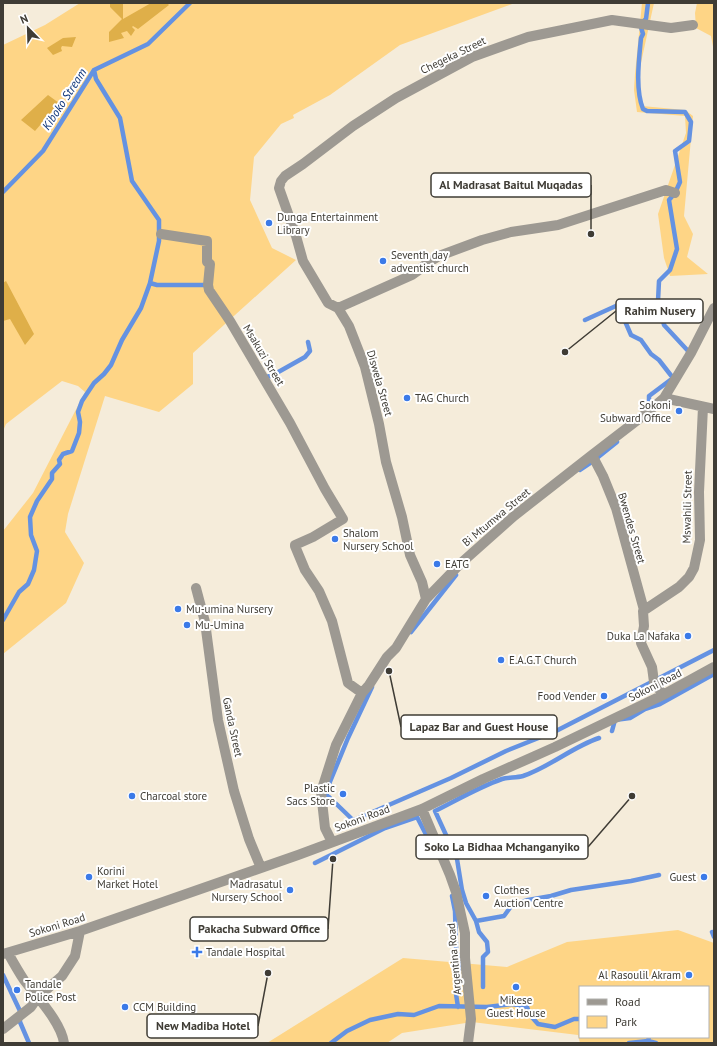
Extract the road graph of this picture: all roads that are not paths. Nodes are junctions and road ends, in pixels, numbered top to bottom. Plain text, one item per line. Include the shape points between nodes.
1 (693, 25) dead end
2 (279, 188) joint
3 (675, 192) dead end
4 (161, 234) dead end
5 (338, 308) junction
6 (714, 308) edge
7 (664, 398) junction
8 (703, 407) junction
9 (714, 409) edge
10 (592, 455) junction
11 (196, 588) dead end
12 (426, 599) junction
13 (644, 610) junction
14 (714, 667) edge
15 (362, 693) junction
16 (663, 695) junction
17 (422, 809) junction
18 (332, 842) junction
19 (261, 868) junction
20 (80, 931) junction
21 (5, 953) edge
22 (38, 997) junction
23 (3, 1029) edge
24 (64, 1043) edge
25 (468, 1043) edge

1 - 2 street, Chegeka Street via 671,28 612,20 528,37 472,57 396,98 353,126 284,176
2 - 5 street, Diswela Street via 303,261 328,303
3 - 5 street via 666,190 558,225 511,232 482,240 439,256 412,275
4 - 15 street, Msakuzi Street via 207,241 207,262 210,264 209,290 287,417 324,489 343,519 294,546 332,621 348,683
5 - 12 street, Diswela Street via 349,326 365,367 410,555 422,582
6 - 7 street, Bi Mtumwa Street via 692,353
7 - 8 street
7 - 10 street, Bi Mtumwa Street
8 - 9 street
8 - 13 street, Mswahili Street via 699,492 700,540 694,568 679,587
10 - 12 street, Bi Mtumwa Street via 481,544
10 - 13 street, Bwendes Street via 614,502
11 - 19 street, Ganda Street via 207,634 218,720 234,791
12 - 15 street, Bi Mtumwa Street via 396,648
13 - 16 street via 641,643 652,667 654,682
14 - 16 street, Sokoni Road
15 - 18 street, Bi Mtumwa Street via 336,745 321,792 326,828
16 - 17 street, Sokoni Road
17 - 18 street, Sokoni Road
17 - 25 street, Argentina Road via 456,892 465,933 471,1019
18 - 19 street, Sokoni Road
19 - 20 street, Sokoni Road
20 - 21 street, Sokoni Road
20 - 22 street via 75,956 62,976
21 - 22 street
22 - 23 street via 31,1007
22 - 24 street via 57,1026

